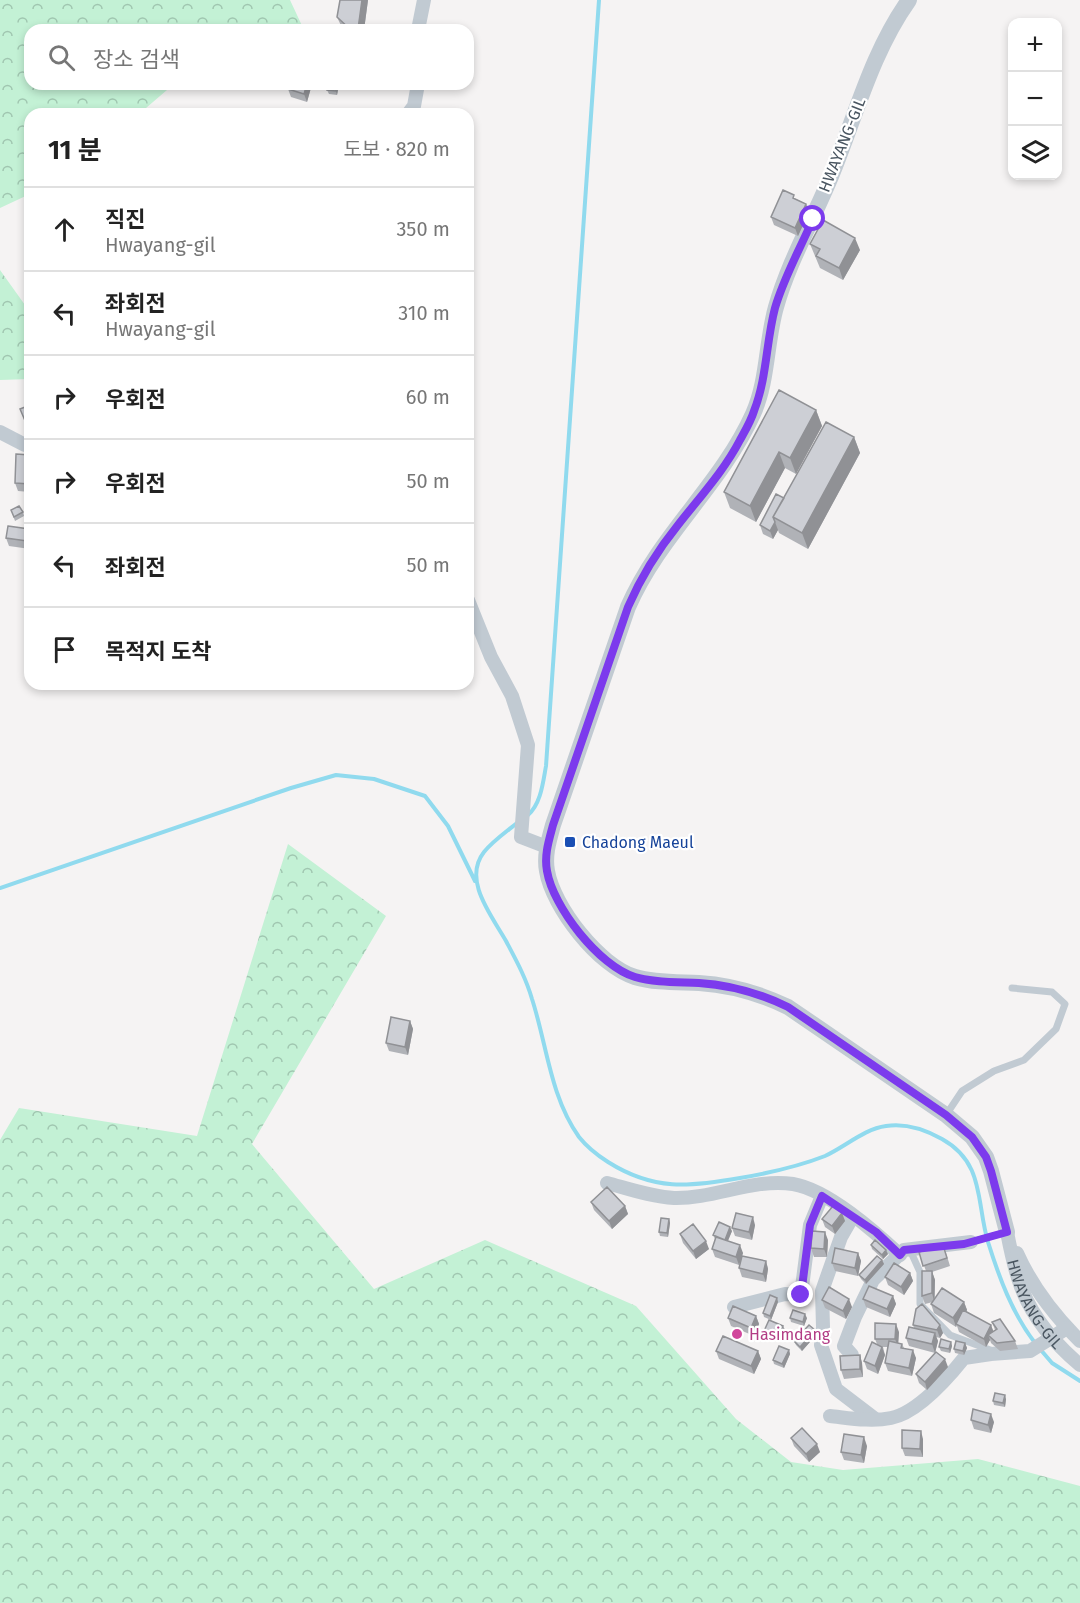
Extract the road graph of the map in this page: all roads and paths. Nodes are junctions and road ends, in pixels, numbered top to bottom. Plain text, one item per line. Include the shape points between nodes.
1 (424, 0) edge
2 (909, 0) edge
3 (419, 24) edge
4 (417, 90) edge
5 (412, 108) edge
6 (0, 432) edge
7 (24, 444) edge
8 (474, 615) edge
9 (547, 847) junction
10 (1012, 988) dead end
11 (946, 1115) junction
12 (607, 1183) dead end
13 (822, 1196) junction
14 (853, 1216) junction
15 (1000, 1234) junction
16 (972, 1242) joint
17 (905, 1252) junction
18 (734, 1307) edge
19 (1067, 1328) junction
20 (1049, 1340) junction
21 (1080, 1341) edge
22 (999, 1353) junction
23 (852, 1355) edge
24 (1080, 1365) edge
25 (830, 1416) dead end
26 (874, 1418) junction

1 - 3 street
2 - 9 street, HWAYANG-GIL via 878,54 832,174 786,278 773,318 754,411 721,470 653,558 628,607
4 - 5 street
6 - 7 street
8 - 9 street via 512,696 528,745 521,837
9 - 11 street, HWAYANG-GIL via 549,883 557,898 573,924 617,969 635,977 723,985 769,998
10 - 11 lane via 1052,992 1065,1004 1056,1029 1024,1060 994,1071 962,1091
11 - 15 street, HWAYANG-GIL via 972,1137 986,1157 1000,1200
12 - 13 street via 675,1198 765,1183 794,1184
13 - 14 street
13 - 18 street via 810,1225 801,1295 785,1294
14 - 17 street
14 - 26 street via 841,1237 822,1291 820,1345 836,1389
15 - 16 lane
15 - 19 street, HWAYANG-GIL
15 - 20 street, HWAYANG-GIL via 1024,1294
16 - 17 street
17 - 22 lane via 920,1272 920,1304 950,1335
17 - 23 street via 873,1281 844,1346
19 - 20 street
19 - 21 street, HWAYANG-GIL
20 - 22 street via 1030,1351
20 - 24 street, HWAYANG-GIL
22 - 26 street via 964,1358 916,1407 893,1418
25 - 26 street

